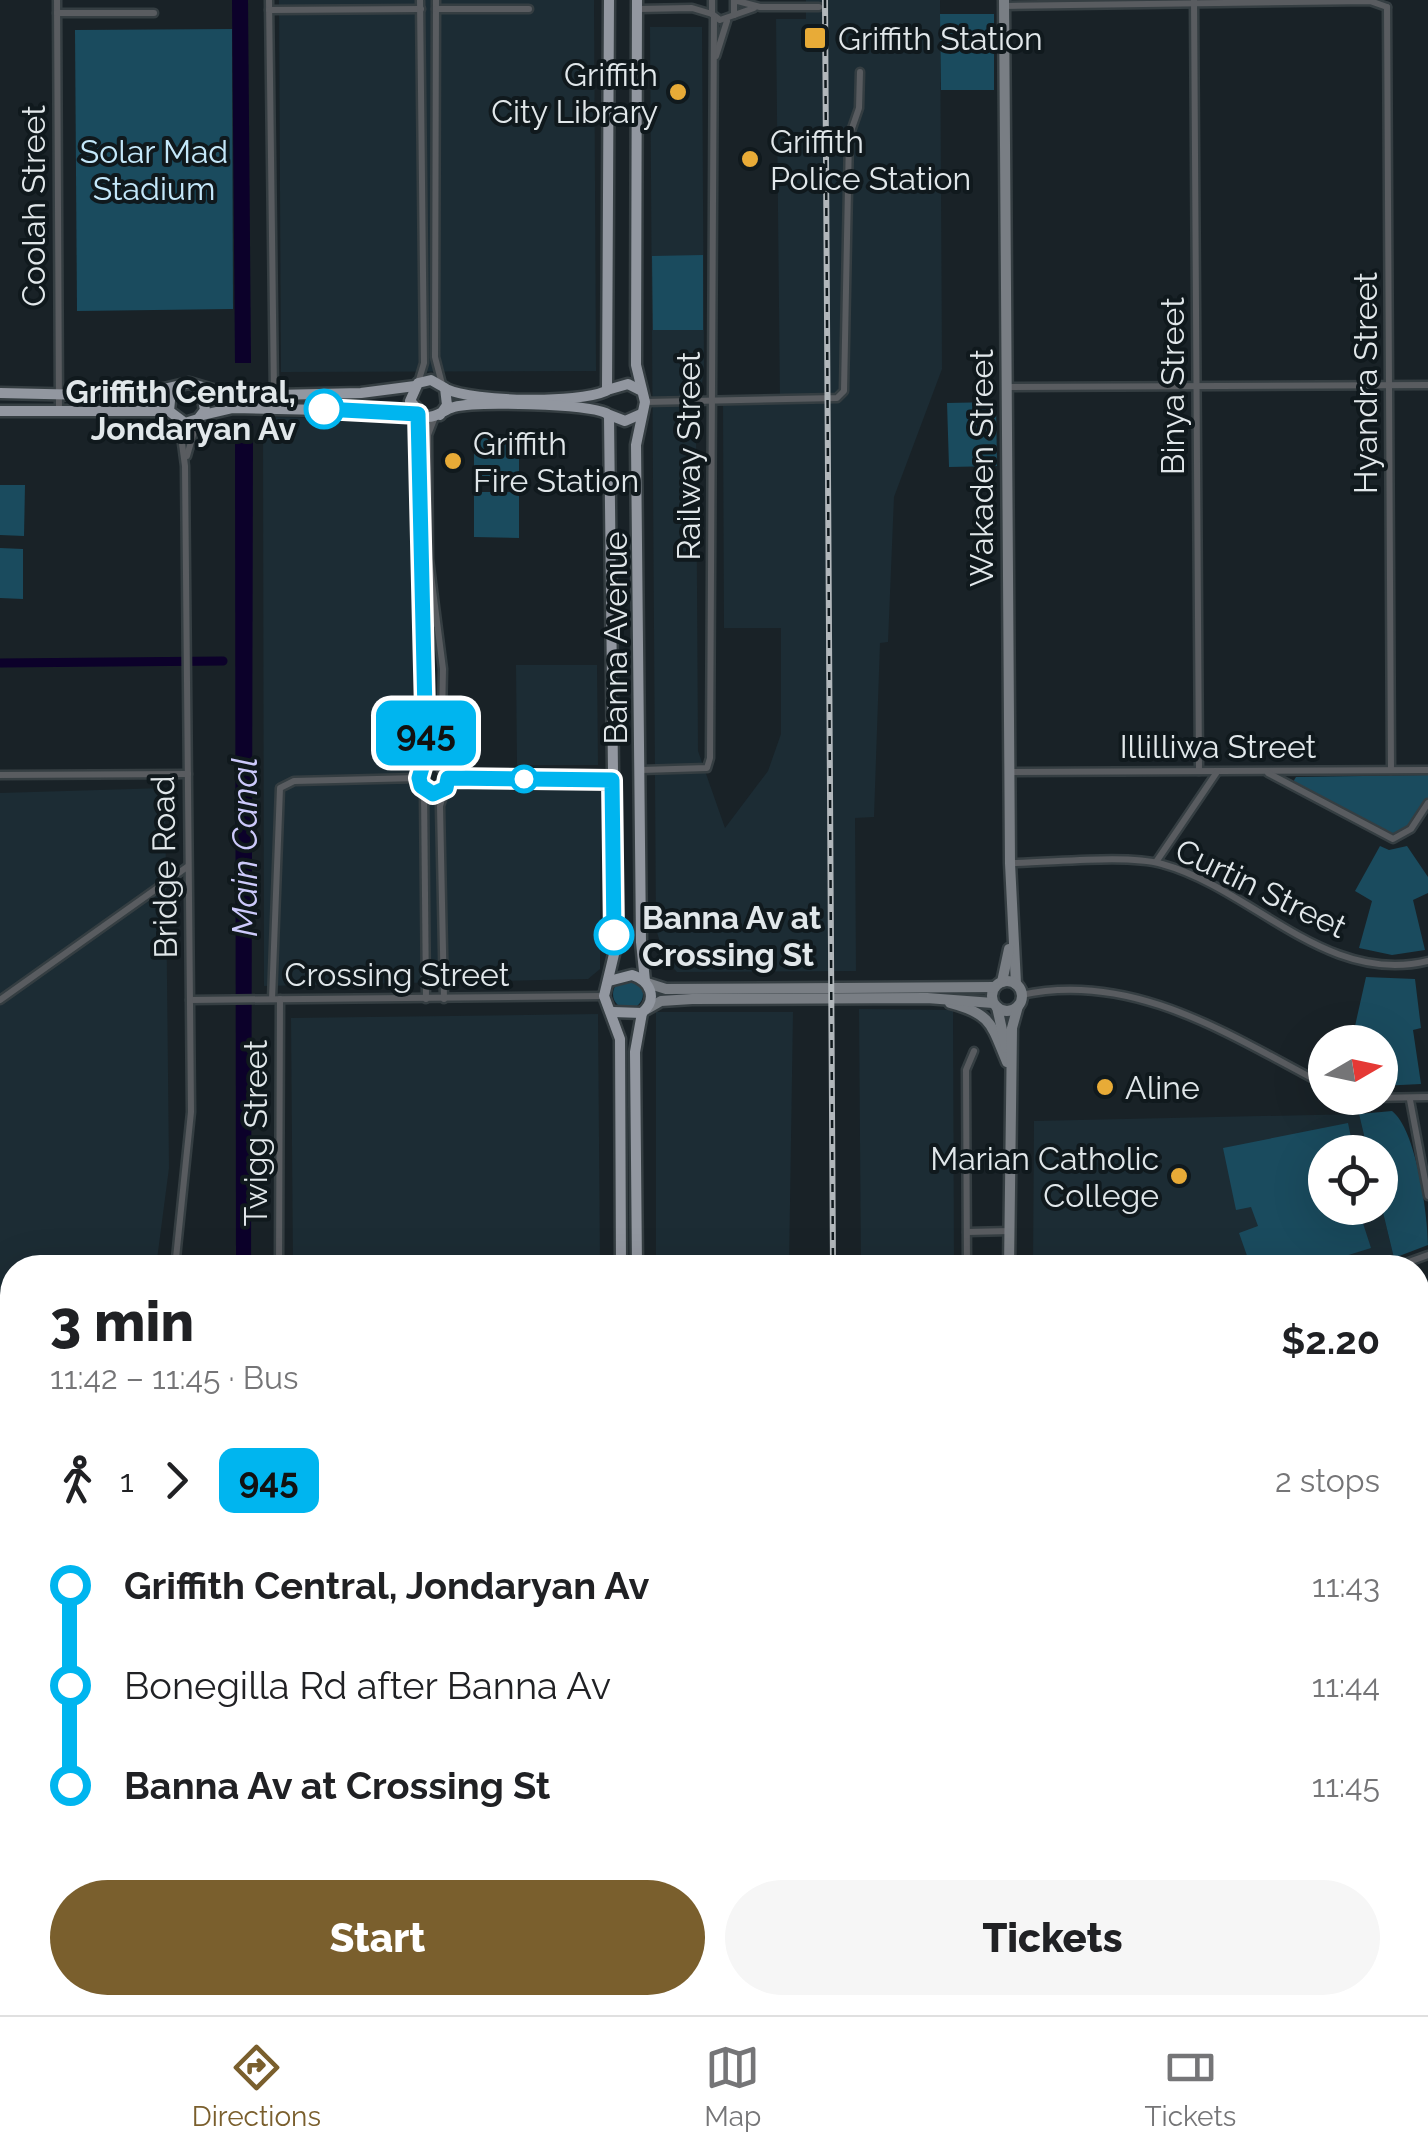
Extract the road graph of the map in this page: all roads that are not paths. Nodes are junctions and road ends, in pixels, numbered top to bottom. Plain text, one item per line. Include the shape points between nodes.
1 (57, 0) edge
2 (269, 0) edge
3 (609, 0) edge
4 (712, 0) edge
5 (734, 0) edge
6 (1394, 0) edge
7 (1194, 2) edge
8 (1004, 3) edge
9 (420, 4) edge
10 (436, 4) edge
11 (637, 5) edge
12 (760, 7) junction
13 (1386, 7) junction
14 (692, 8) junction
15 (819, 8) dead end
16 (529, 9) dead end
17 (269, 10) junction
18 (57, 13) junction
19 (154, 14) dead end
20 (713, 15) junction
21 (731, 17) junction
22 (860, 72) dead end
23 (713, 77) junction
24 (422, 200) junction
25 (438, 201) junction
26 (417, 384) junction
27 (1390, 384) junction
28 (1428, 384) edge
29 (1197, 386) junction
30 (444, 387) junction
31 (1006, 388) junction
32 (201, 389) junction
33 (171, 390) junction
34 (606, 391) junction
35 (59, 392) junction
36 (0, 393) edge
37 (274, 393) junction
38 (714, 401) junction
39 (233, 402) junction
40 (643, 403) junction
41 (0, 411) edge
42 (59, 411) junction
43 (168, 411) junction
44 (417, 413) junction
45 (438, 415) junction
46 (607, 415) junction
47 (200, 417) junction
48 (179, 421) junction
49 (186, 466) junction
50 (433, 576) junction
51 (425, 630) junction
52 (442, 766) junction
53 (641, 770) junction
54 (1391, 770) junction
55 (1428, 770) edge
56 (1199, 771) junction
57 (1218, 771) junction
58 (1009, 772) junction
59 (1264, 772) junction
60 (188, 774) junction
61 (420, 774) junction
62 (0, 775) edge
63 (448, 778) junction
64 (612, 780) junction
65 (424, 790) junction
66 (442, 791) junction
67 (1428, 803) edge
68 (1010, 862) junction
69 (1156, 862) junction
70 (188, 866) junction
71 (1011, 936) junction
72 (1428, 962) edge
73 (608, 982) junction
74 (646, 982) junction
75 (998, 984) junction
76 (1018, 995) junction
77 (604, 996) junction
78 (927, 998) junction
79 (276, 999) junction
80 (426, 999) junction
81 (444, 999) junction
82 (0, 1000) edge
83 (190, 1000) junction
84 (995, 1005) junction
85 (644, 1011) junction
86 (613, 1012) junction
87 (974, 1052) dead end
88 (1007, 1062) junction
89 (1308, 1076) edge
90 (1010, 1089) junction
91 (1428, 1097) edge
92 (1398, 1099) edge
93 (1410, 1100) junction
94 (1427, 1186) edge
95 (1428, 1196) edge
96 (1010, 1231) junction
97 (967, 1232) junction
98 (177, 1255) edge
99 (279, 1255) edge
100 (620, 1255) edge
101 (638, 1255) edge
102 (967, 1255) edge
103 (1009, 1255) edge

1 - 18 street, Coolah Street
2 - 17 street
3 - 34 main road
4 - 14 street
4 - 20 street, Railway Street
5 - 12 street
5 - 21 street, Railway Street
6 - 13 street
7 - 8 street
7 - 13 street
7 - 29 street, Binya Street
8 - 31 main road, Wakaden Street
9 - 17 street
9 - 24 street
10 - 16 street
10 - 25 street
11 - 14 street
11 - 40 main road, Banna Avenue via 636,365
12 - 15 street
12 - 21 street
13 - 27 street, Hyandra Street
14 - 20 street
17 - 37 street
18 - 19 street
18 - 35 street, Coolah Street
20 - 21 street
20 - 23 street, Railway Street
21 - 23 street, Railway Street via 719,38
22 - 38 street via 859,108 849,137 844,391 837,398
23 - 38 street, Railway Street
24 - 25 street
24 - 26 street via 424,363
25 - 30 street via 436,357
26 - 30 main road via 431,380
26 - 37 main road via 361,393
26 - 44 main road via 410,402
27 - 28 street
27 - 29 street
27 - 54 street, Hyandra Street
29 - 31 street
29 - 56 street, Binya Street
30 - 34 main road via 460,395 582,398
30 - 45 main road via 447,404
31 - 58 main road, Wakaden Street
32 - 33 main road via 189,383
32 - 39 main road
32 - 47 main road via 207,404
33 - 35 main road via 134,396
33 - 43 main road
34 - 40 main road via 628,384
34 - 46 main road, Banna Avenue
35 - 36 main road
35 - 42 street, Coolah Street
37 - 39 main road
38 - 40 street
38 - 53 street, Railway Street via 710,758 698,770
39 - 44 main road
39 - 47 main road
40 - 46 main road via 625,421
40 - 53 main road, Banna Avenue via 636,444
41 - 42 main road
42 - 43 main road
43 - 48 main road
44 - 45 main road
44 - 51 street
45 - 46 main road via 472,406 582,407
45 - 50 street via 428,436
46 - 64 main road, Banna Avenue
47 - 48 main road
47 - 49 street, Bridge Road
48 - 49 street, Bridge Road
49 - 60 street, Bridge Road
50 - 51 street via 434,624
50 - 52 street via 443,669
51 - 61 street via 426,754
52 - 61 street
52 - 63 street
53 - 74 main road, Banna Avenue
54 - 55 street, Illilliwa Street
54 - 59 street, Illilliwa Street
56 - 57 street, Illilliwa Street
56 - 58 street, Illilliwa Street
57 - 59 street, Illilliwa Street
57 - 69 street
58 - 68 main road, Wakaden Street
59 - 67 street via 1393,839 1404,836
60 - 62 street
60 - 70 street, Bridge Road
61 - 65 street
61 - 79 street, Twigg Street via 294,780 280,788
63 - 64 street
63 - 66 street
64 - 73 main road, Banna Avenue via 614,950
65 - 66 street
65 - 80 street
66 - 81 street
68 - 69 street, Curtin Street
68 - 71 main road, Wakaden Street
69 - 72 street, Curtin Street via 1353,960
70 - 82 street
70 - 83 street, Bridge Road
71 - 75 main road, Wakaden Street
71 - 76 main road, Wakaden Street
73 - 74 main road via 632,974
73 - 77 main road
74 - 75 main road via 666,989
74 - 85 main road via 652,997
75 - 76 main road
75 - 84 main road, Wakaden Street
76 - 84 main road via 1010,1010
76 - 89 street via 1102,993 1179,1009
76 - 90 main road, Wakaden Street
77 - 81 street, Crossing Street
77 - 86 main road
78 - 84 main road
78 - 85 main road via 674,999
78 - 88 main road via 985,1017
79 - 80 street, Crossing Street
79 - 83 street, Crossing Street
79 - 99 street, Twigg Street
80 - 81 street, Crossing Street
83 - 98 street, Bridge Road via 190,1146
84 - 88 main road, Wakaden Street
85 - 86 main road
85 - 101 main road via 635,1052
86 - 100 main road via 620,1040
87 - 97 street via 966,1070
88 - 90 main road, Wakaden Street
90 - 96 main road, Wakaden Street
91 - 93 street
92 - 93 street
93 - 94 street
94 - 95 street
96 - 97 street
96 - 103 main road, Wakaden Street
97 - 102 street

